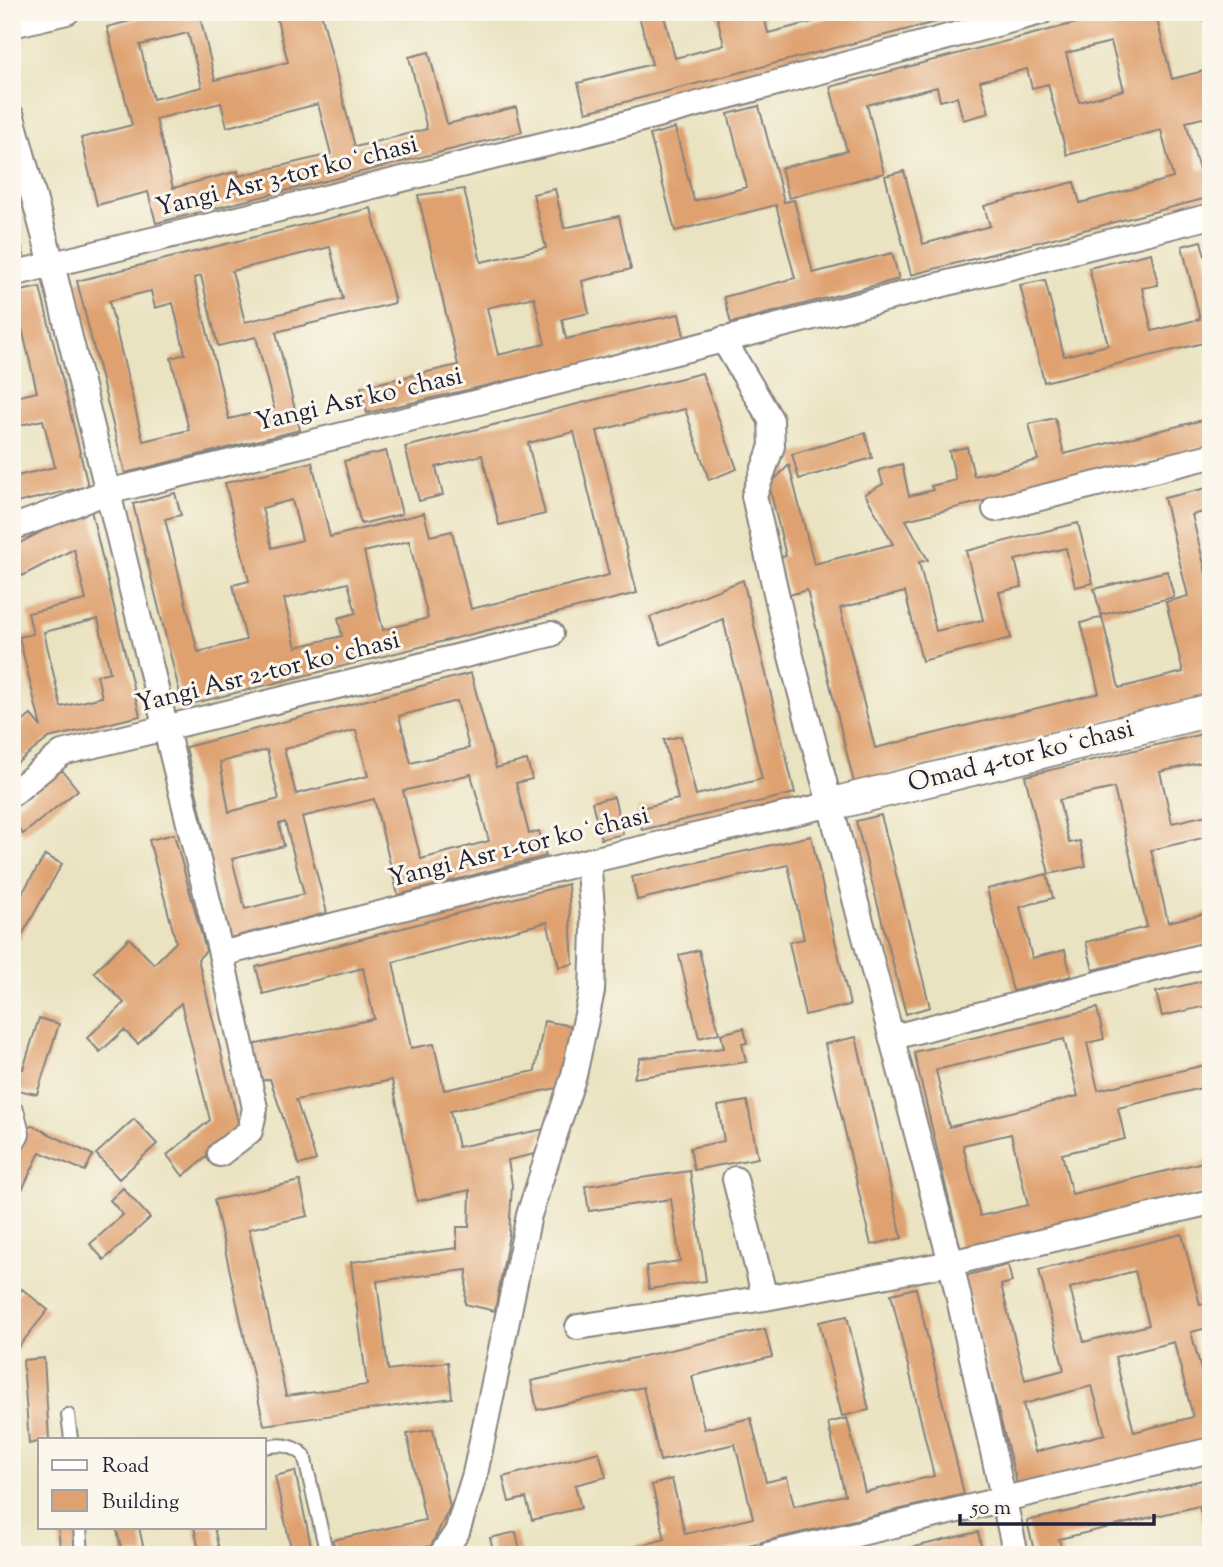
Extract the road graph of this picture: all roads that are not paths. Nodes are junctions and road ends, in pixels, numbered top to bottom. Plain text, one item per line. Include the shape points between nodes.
1 (67, 12) edge
2 (1041, 12) edge
3 (12, 25) edge
4 (12, 117) edge
5 (1211, 216) edge
6 (51, 264) junction
7 (12, 274) edge
8 (723, 339) junction
9 (1211, 456) edge
10 (107, 492) junction
11 (995, 509) dead end
12 (12, 528) edge
13 (551, 634) dead end
14 (1211, 710) edge
15 (164, 729) junction
16 (12, 794) edge
17 (832, 804) junction
18 (588, 861) junction
19 (221, 954) junction
20 (1211, 954) edge
21 (894, 1037) junction
22 (12, 1114) edge
23 (12, 1142) edge
24 (220, 1154) dead end
25 (735, 1179) dead end
26 (1211, 1202) edge
27 (951, 1263) junction
28 (765, 1298) junction
29 (578, 1327) dead end
30 (68, 1415) dead end
31 (71, 1438) edge
32 (266, 1447) edge
33 (1211, 1450) edge
34 (1004, 1499) junction
35 (79, 1528) edge
36 (82, 1555) edge
37 (327, 1555) edge
38 (441, 1555) edge
39 (768, 1555) edge
40 (1016, 1555) edge

1 - 3 street
2 - 6 street, Yangi Asr 3-tor koʻchasi via 575,137
4 - 6 street
5 - 8 street, Yangi Asr koʻchasi
6 - 7 street, Yangi Asr 3-tor koʻchasi
6 - 10 street
8 - 10 street, Yangi Asr koʻchasi
8 - 17 street via 771,420 772,446 754,496 787,641
9 - 11 street
10 - 12 street, Yangi Asr koʻchasi
10 - 15 street
13 - 15 street, Yangi Asr 2-tor koʻchasi
14 - 17 street, Omad 4-tor koʻchasi
15 - 16 street, Yangi Asr 2-tor koʻchasi via 62,753
15 - 19 street
17 - 18 street, Yangi Asr 1-tor koʻchasi
17 - 21 street
18 - 19 street, Yangi Asr 1-tor koʻchasi
18 - 38 street via 594,929 592,991 574,1075 529,1215 475,1474 457,1532
19 - 24 street via 256,1115 250,1131
20 - 21 street
21 - 27 street
22 - 23 street via 17,1134
25 - 28 street
26 - 27 street
27 - 28 street
27 - 34 street
28 - 29 street
30 - 31 lane
32 - 37 lane via 295,1447 304,1455
33 - 34 street
34 - 39 street
34 - 40 street
35 - 36 lane

